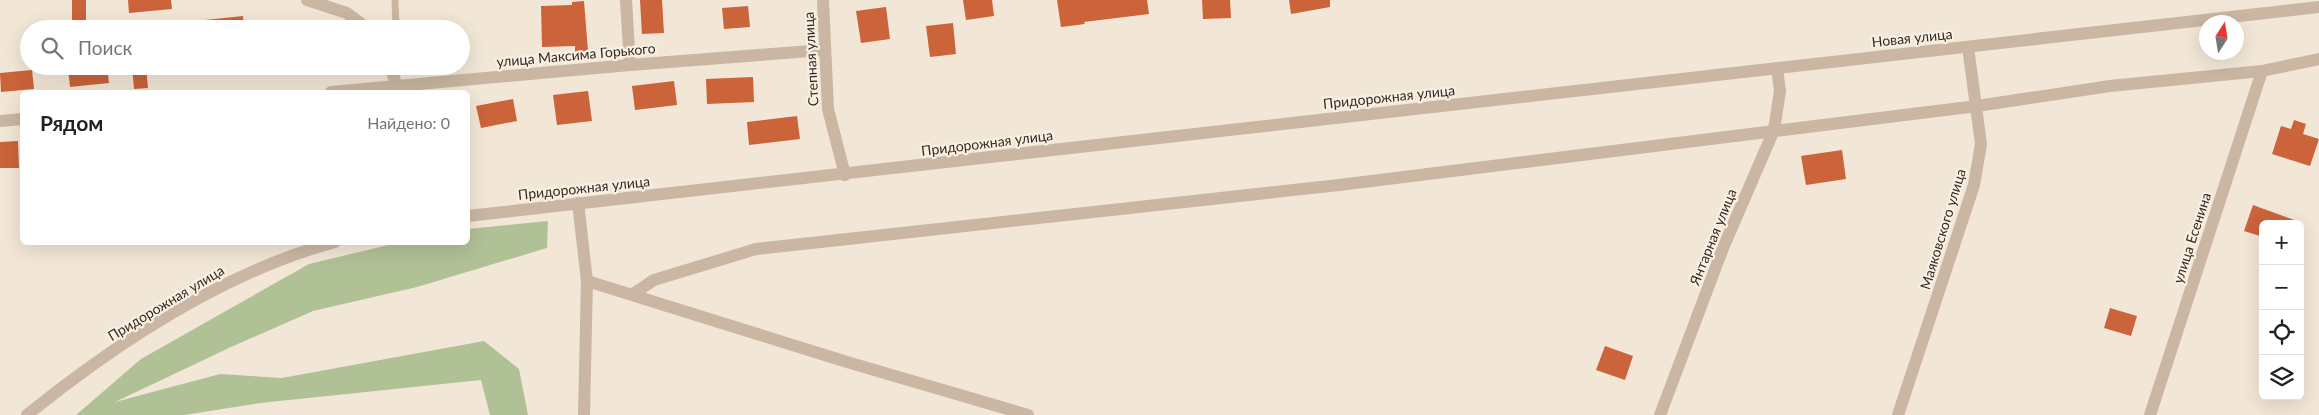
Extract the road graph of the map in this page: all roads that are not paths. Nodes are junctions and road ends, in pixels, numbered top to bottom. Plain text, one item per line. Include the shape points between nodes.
1 (307, 0) edge
2 (395, 0) edge
3 (626, 0) edge
4 (823, 0) edge
5 (2319, 7) edge
6 (356, 20) edge
7 (396, 20) edge
8 (1968, 47) junction
9 (824, 50) junction
10 (2319, 59) edge
11 (630, 65) junction
12 (1777, 68) junction
13 (2262, 71) junction
14 (393, 75) edge
15 (397, 75) edge
16 (397, 86) junction
17 (353, 90) edge
18 (1509, 98) joint
19 (1977, 106) junction
20 (20, 119) edge
21 (0, 121) edge
22 (1774, 130) junction
23 (845, 174) junction
24 (578, 204) junction
25 (470, 216) edge
26 (324, 245) edge
27 (587, 281) junction
28 (632, 294) junction
29 (27, 415) edge
30 (584, 415) edge
31 (1028, 415) edge
32 (1660, 415) edge
33 (1898, 415) edge
34 (2150, 415) edge

1 - 6 street via 347,13
2 - 7 lane
3 - 11 street
4 - 9 street, Степная улица
5 - 8 street, Новая улица
8 - 12 street, Новая улица
8 - 19 street, Маяковского улица
9 - 11 street, улица Максима Горького
9 - 23 street, Степная улица via 828,110
10 - 13 street
11 - 16 street, улица Максима Горького
12 - 18 street, Новая улица
12 - 22 street, Янтарная улица via 1780,92
13 - 19 street via 2110,86
13 - 34 street, улица Есенина
14 - 16 street
15 - 16 lane
16 - 17 street, улица Максима Горького
18 - 23 street, Придорожная улица
19 - 22 street
19 - 33 street, Маяковского улица via 1980,144 1974,185
20 - 21 street
22 - 28 street via 1339,185 756,249 654,280
22 - 32 street, Янтарная улица via 1724,248
23 - 24 street, Придорожная улица
24 - 25 street, Придорожная улица
24 - 27 street
26 - 29 street, Придорожная улица via 253,271 200,297 124,345
27 - 28 street
27 - 30 street
28 - 31 street

